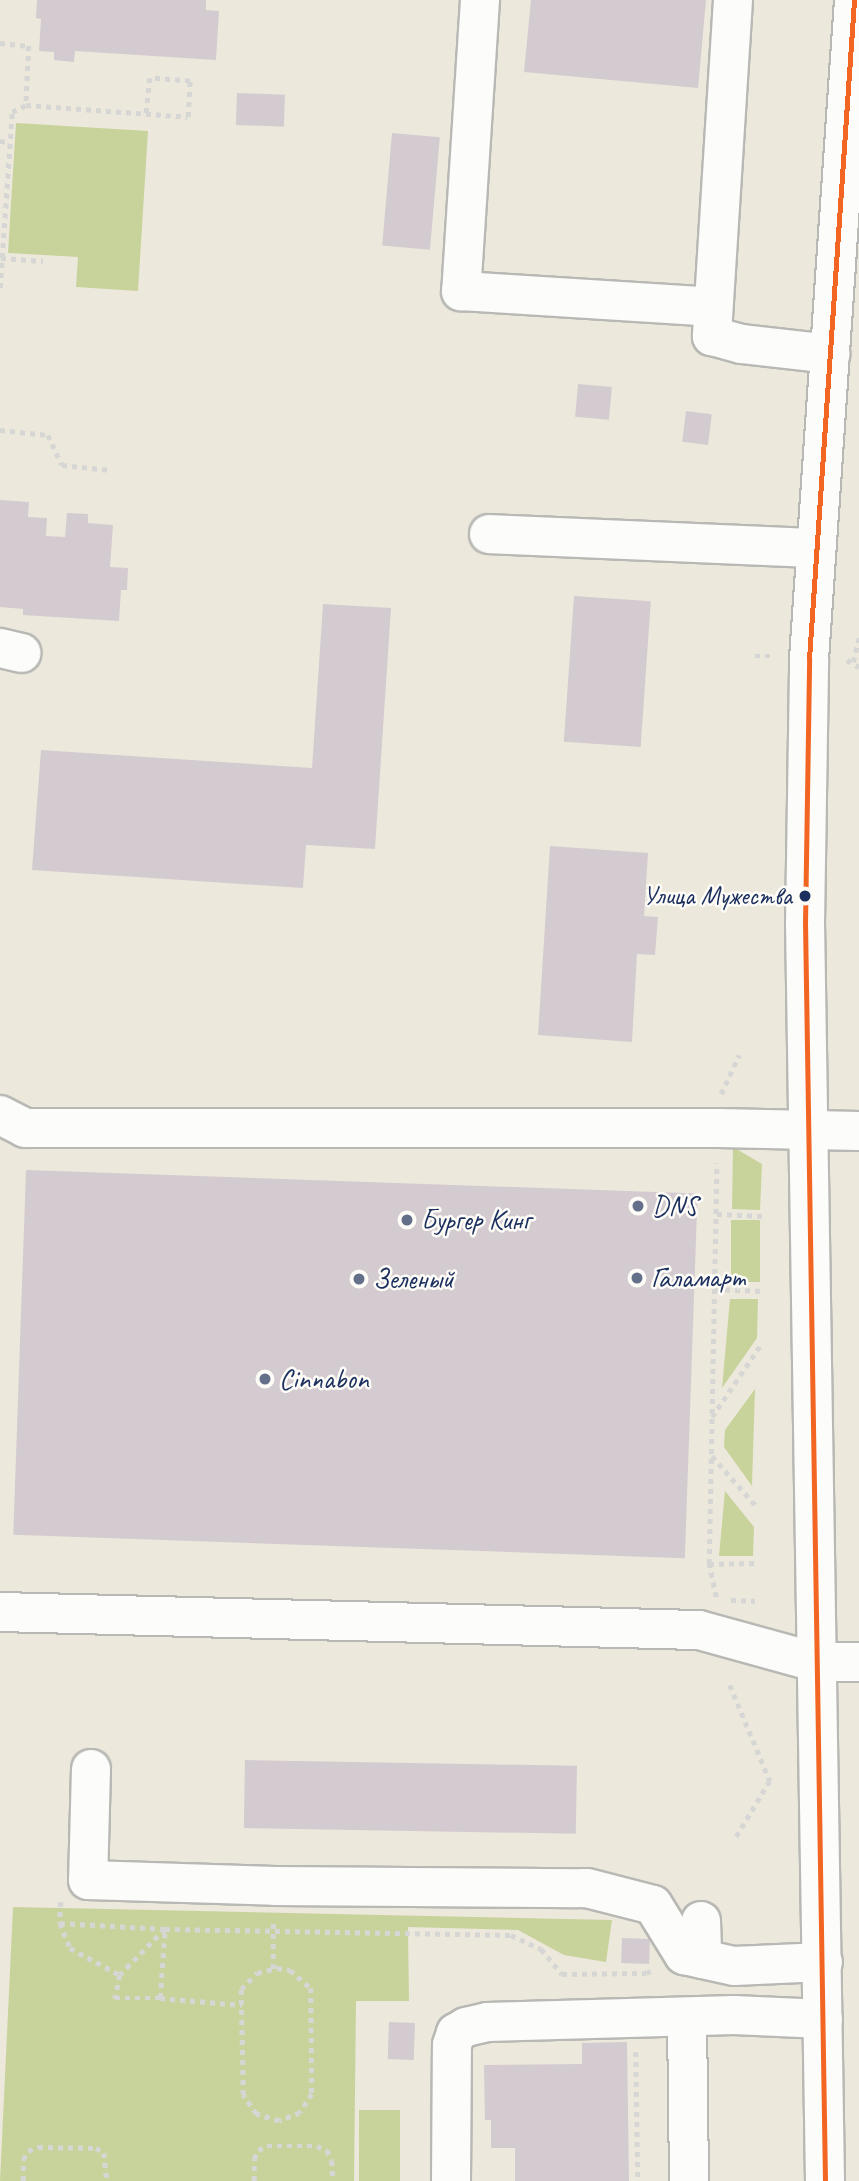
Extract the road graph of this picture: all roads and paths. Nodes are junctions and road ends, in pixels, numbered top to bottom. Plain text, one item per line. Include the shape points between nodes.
1 (480, 0) edge
2 (733, 0) edge
3 (854, 0) edge
4 (0, 43) edge
5 (26, 105) junction
6 (146, 114) junction
7 (0, 141) edge
8 (10, 142) junction
9 (848, 239) edge
10 (1, 258) edge
11 (43, 261) dead end
12 (0, 288) edge
13 (712, 307) junction
14 (830, 354) junction
15 (0, 430) edge
16 (110, 470) dead end
17 (489, 534) dead end
18 (816, 548) junction
19 (859, 638) edge
20 (755, 656) dead end
21 (772, 656) dead end
22 (859, 667) edge
23 (739, 1055) dead end
24 (720, 1098) dead end
25 (0, 1115) edge
26 (808, 1129) junction
27 (859, 1131) edge
28 (718, 1150) dead end
29 (716, 1214) junction
30 (765, 1216) dead end
31 (715, 1289) junction
32 (763, 1291) dead end
33 (762, 1343) dead end
34 (712, 1417) junction
35 (711, 1455) junction
36 (758, 1508) dead end
37 (758, 1563) dead end
38 (709, 1564) junction
39 (715, 1597) dead end
40 (722, 1600) dead end
41 (755, 1601) dead end
42 (0, 1612) edge
43 (859, 1661) edge
44 (815, 1662) junction
45 (730, 1685) dead end
46 (91, 1769) dead end
47 (734, 1839) dead end
48 (88, 1880) junction
49 (275, 1886) junction
50 (701, 1920) dead end
51 (60, 1923) junction
52 (165, 1929) junction
53 (273, 1932) junction
54 (693, 1957) junction
55 (823, 1962) junction
56 (273, 1969) junction
57 (120, 1975) junction
58 (160, 1998) junction
59 (242, 2005) junction
60 (687, 2017) junction
61 (823, 2019) junction
62 (647, 2050) dead end
63 (23, 2181) edge
64 (107, 2181) edge
65 (254, 2181) edge
66 (333, 2181) edge
67 (451, 2181) edge
68 (638, 2181) edge
69 (689, 2181) edge
70 (825, 2181) edge

1 - 13 main road via 460,291
2 - 13 main road
3 - 9 main road
4 - 5 path via 29,46
5 - 6 path
5 - 8 path via 12,113
6 - 6 path via 187,117 190,81 150,78
7 - 8 path
8 - 10 path
9 - 14 main road
10 - 11 path
10 - 12 path
13 - 14 main road via 712,336
14 - 18 main road
15 - 16 path via 48,435 62,465
17 - 18 main road
18 - 26 main road via 809,659
19 - 22 path via 850,661
20 - 21 path
23 - 24 path
25 - 26 main road via 25,1128
26 - 27 main road
26 - 44 main road
28 - 29 path
29 - 30 path
29 - 31 path
31 - 32 path
31 - 34 path
33 - 34 path
34 - 35 path
35 - 36 path
35 - 38 path
37 - 38 path
38 - 39 path
40 - 41 path
42 - 44 main road via 699,1630
43 - 44 main road
44 - 55 main road
45 - 47 path via 770,1781
46 - 48 main road
48 - 49 main road
48 - 51 path via 62,1890
49 - 53 path
49 - 54 main road via 645,1890
50 - 54 main road
51 - 52 path
51 - 57 path via 70,1948
52 - 53 path
52 - 57 path
52 - 58 path
53 - 54 path via 510,1935 541,1949 562,1974 646,1973
53 - 56 path
54 - 55 main road via 734,1966
55 - 61 main road
56 - 59 path via 248,1980 241,1989
56 - 59 path via 290,1970 311,1988 313,2094 290,2119 279,2121 256,2114 243,2095
57 - 58 path via 115,1998
58 - 59 path
60 - 61 main road
60 - 67 main road via 487,2022 456,2033 452,2045
60 - 69 main road
61 - 70 main road
62 - 68 path via 636,2050
63 - 64 path via 23,2160 28,2151 38,2147 96,2148 104,2153
65 - 66 path via 254,2159 258,2150 267,2146 327,2150

